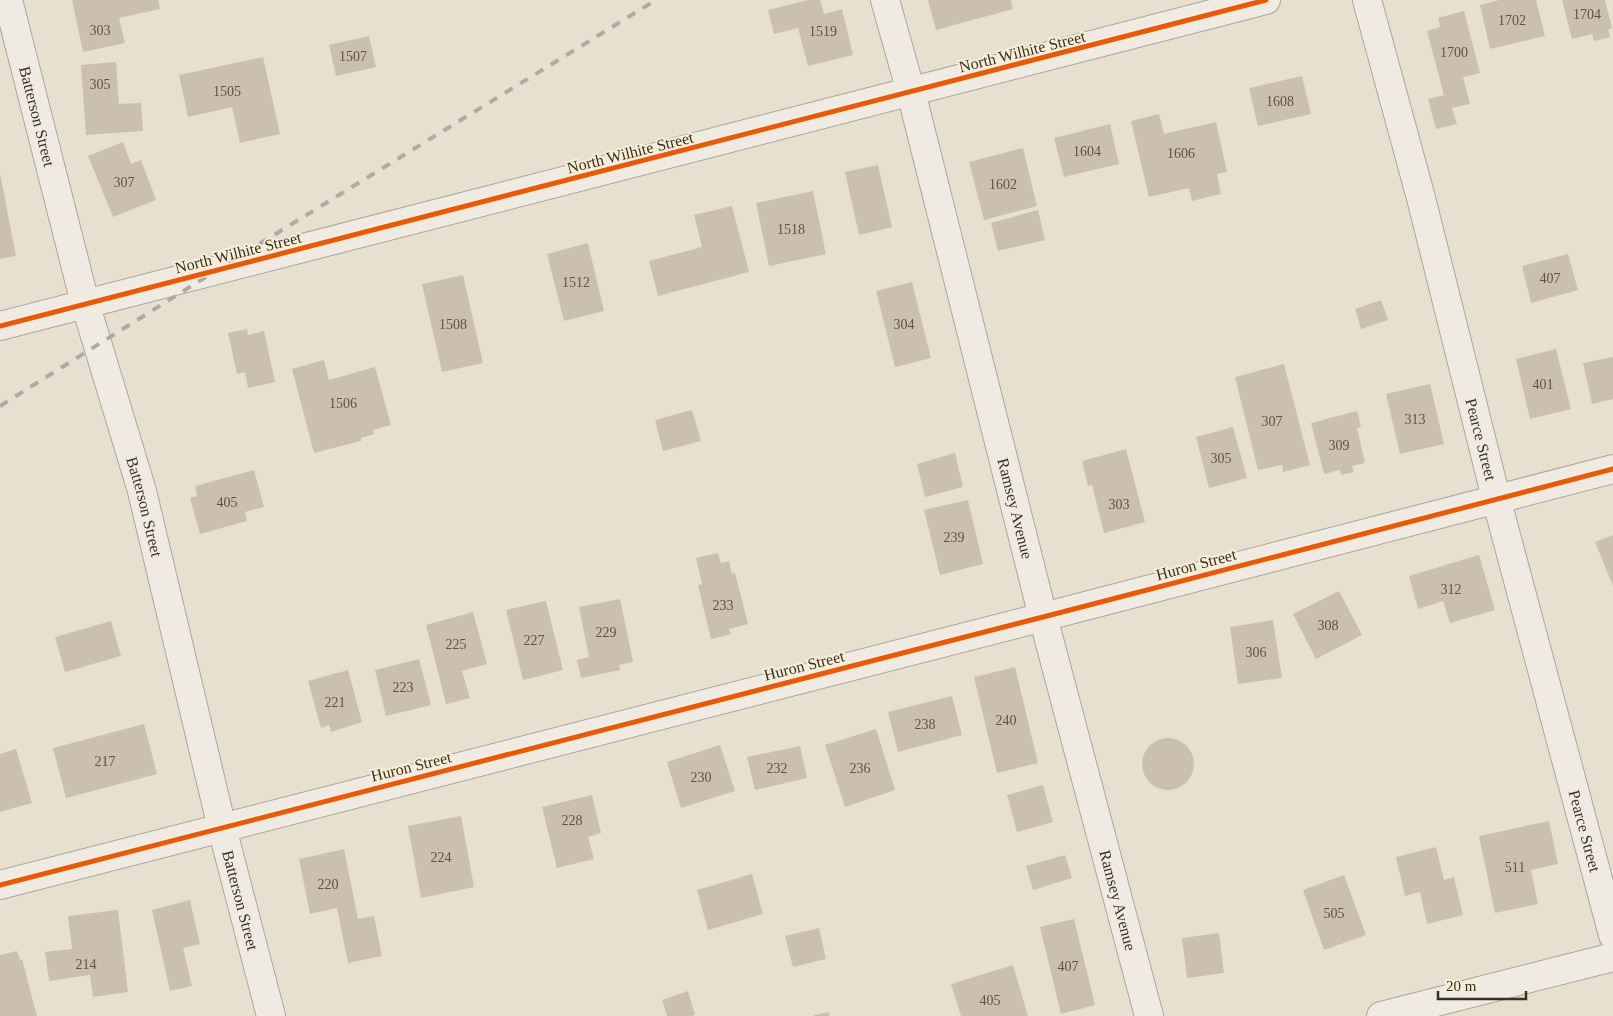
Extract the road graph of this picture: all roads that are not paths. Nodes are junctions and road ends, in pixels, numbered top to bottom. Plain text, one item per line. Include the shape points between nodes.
1 (8, 0) edge
2 (885, 0) edge
3 (1266, 0) edge
4 (1366, 0) edge
5 (912, 92) junction
6 (84, 303) junction
7 (0, 326) edge
8 (1613, 469) edge
9 (1496, 498) junction
10 (1043, 617) junction
11 (222, 828) junction
12 (0, 885) edge
13 (1613, 935) edge
14 (1613, 957) edge
15 (271, 1016) edge
16 (1149, 1016) edge
17 (1381, 1016) edge

1 - 6 street, Batterson Street
2 - 5 street, Ramsey Avenue
3 - 5 street, North Wilhite Street
4 - 9 street, Pearce Street via 1421,198
5 - 6 street, North Wilhite Street
5 - 10 street, Ramsey Avenue
6 - 7 street, North Wilhite Street
6 - 11 street, Batterson Street via 142,491
8 - 9 street, Huron Street
9 - 10 street, Huron Street
9 - 13 street, Pearce Street
10 - 11 street, Huron Street
10 - 16 street, Ramsey Avenue
11 - 12 street, Huron Street
11 - 15 street, Batterson Street
14 - 17 street

